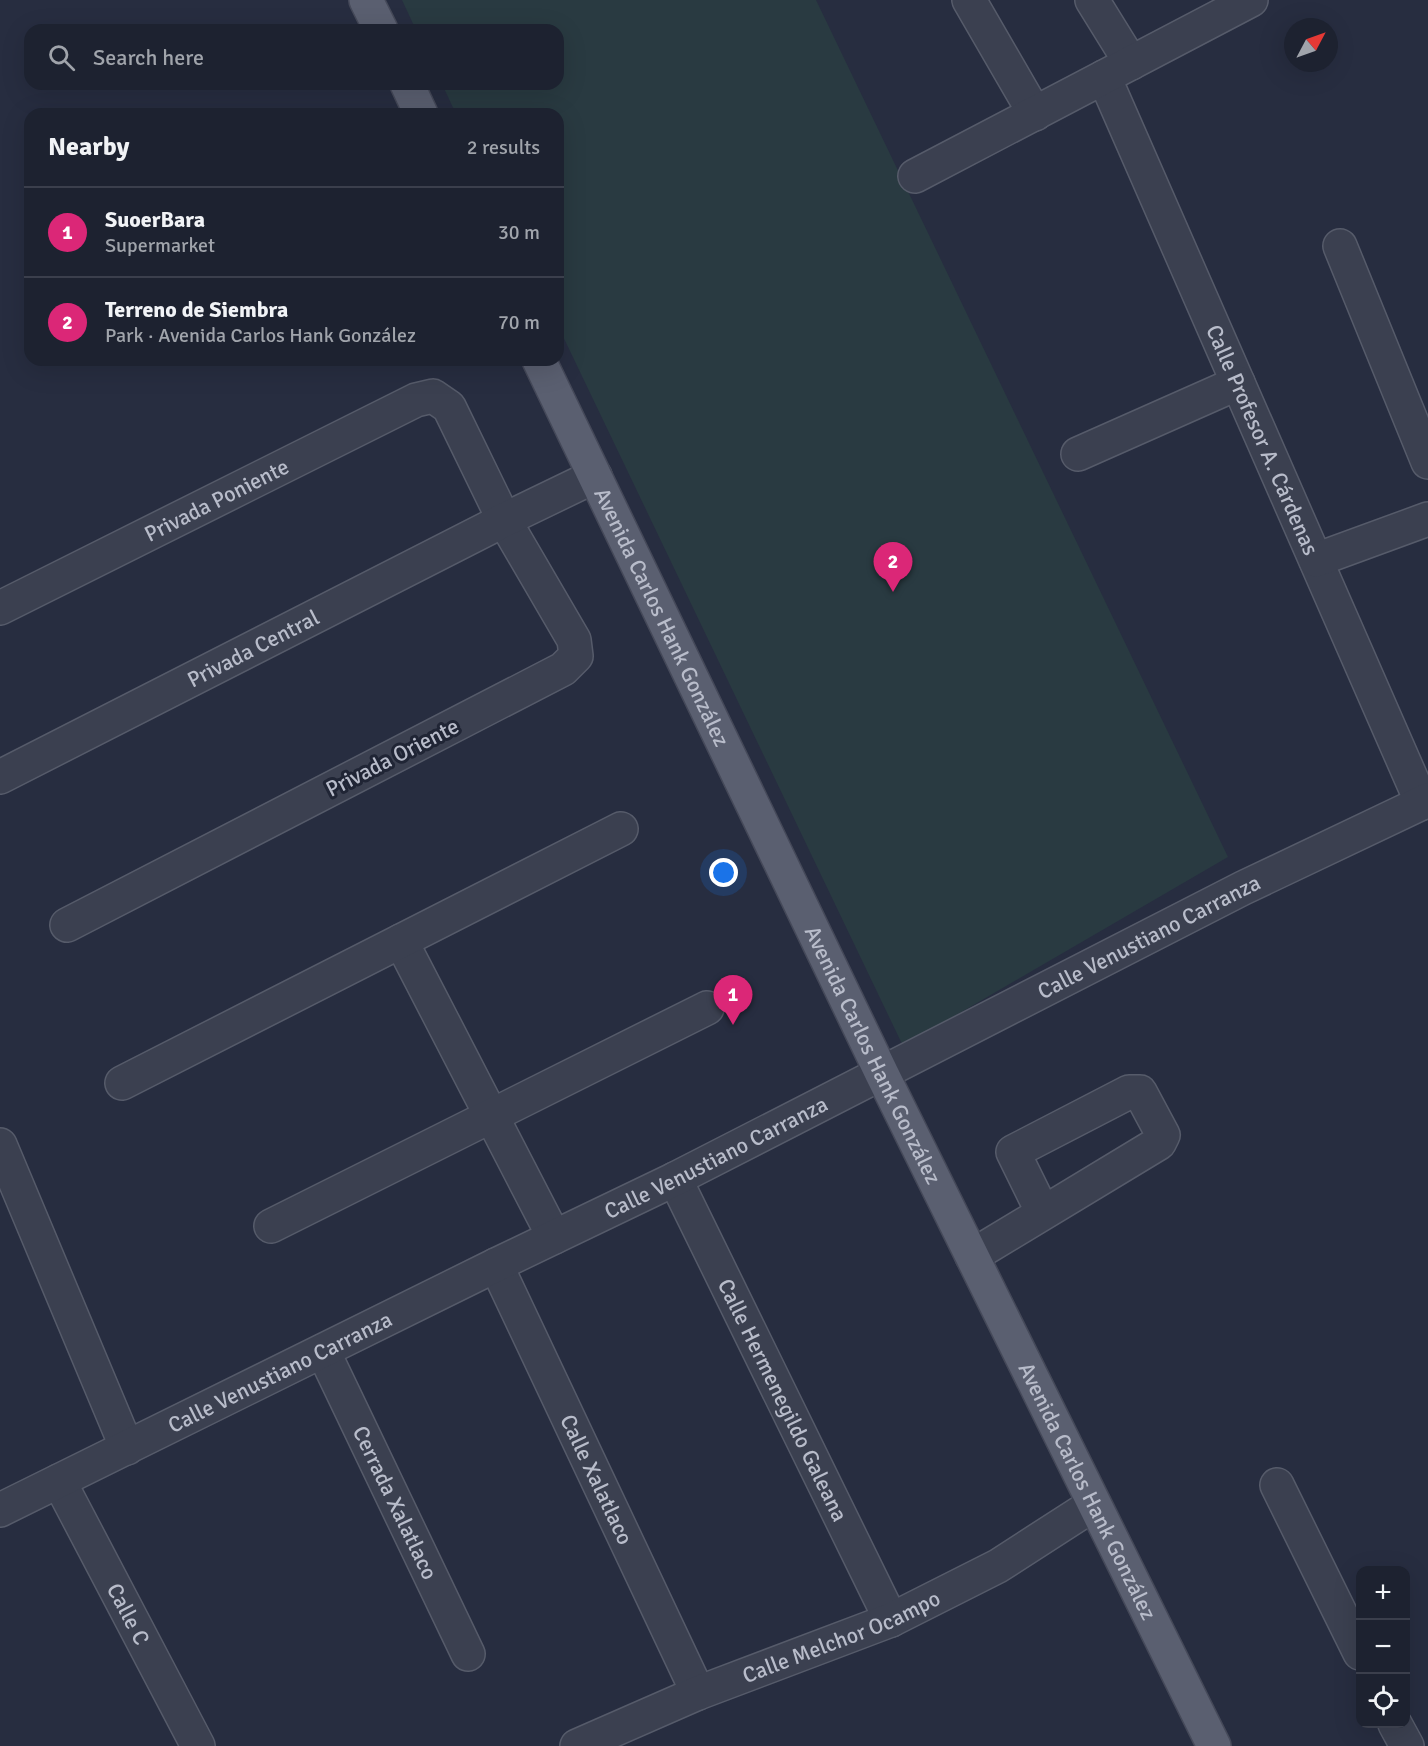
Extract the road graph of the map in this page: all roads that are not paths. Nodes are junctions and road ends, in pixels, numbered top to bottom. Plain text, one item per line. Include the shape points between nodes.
1 (366, 0) edge
2 (969, 0) edge
3 (1092, 0) edge
4 (1251, 0) edge
5 (378, 24) edge
6 (1118, 70) junction
7 (409, 90) edge
8 (418, 108) edge
9 (1035, 114) junction
10 (915, 176) dead end
11 (1340, 246) dead end
12 (542, 366) edge
13 (1238, 383) junction
14 (1078, 454) dead end
15 (1428, 462) edge
16 (595, 476) junction
17 (1428, 519) edge
18 (504, 520) junction
19 (1316, 560) junction
20 (0, 608) edge
21 (0, 777) edge
22 (1425, 801) edge
23 (621, 829) dead end
24 (67, 925) dead end
25 (401, 941) junction
26 (707, 1008) dead end
27 (882, 1074) junction
28 (122, 1083) dead end
29 (490, 1116) junction
30 (0, 1145) edge
31 (675, 1179) junction
32 (1043, 1213) dead end
33 (271, 1226) dead end
34 (554, 1237) junction
35 (972, 1256) junction
36 (496, 1265) junction
37 (323, 1351) junction
38 (127, 1448) junction
39 (59, 1481) junction
40 (1277, 1485) dead end
41 (1094, 1504) junction
42 (0, 1510) edge
43 (891, 1620) junction
44 (1356, 1645) edge
45 (468, 1654) dead end
46 (698, 1693) junction
47 (1397, 1728) edge
48 (192, 1744) edge
49 (583, 1745) edge
50 (1214, 1746) edge
51 (1407, 1746) edge

1 - 5 main road
2 - 9 street
3 - 6 street, Calle Profesor A. Cárdenas
4 - 6 street
6 - 9 street
6 - 13 street, Calle Profesor A. Cárdenas
7 - 8 main road
9 - 10 street
11 - 15 street
12 - 16 main road, Avenida Carlos Hank González
13 - 14 street
13 - 19 street, Calle Profesor A. Cárdenas
16 - 18 street, Privada Central
16 - 27 main road, Avenida Carlos Hank González
17 - 19 street
18 - 20 street, Privada Poniente via 449,407 433,396 416,400
18 - 21 street, Privada Central
18 - 24 street, Privada Oriente via 574,640 576,656 563,669
19 - 22 street, Calle Profesor A. Cárdenas
22 - 27 street, Calle Venustiano Carranza via 1243,888
23 - 25 street
25 - 28 street
25 - 29 street
26 - 29 street
27 - 31 street, Calle Venustiano Carranza
27 - 35 main road, Avenida Carlos Hank González
29 - 33 street
29 - 34 street
30 - 38 street
31 - 34 street, Calle Venustiano Carranza
31 - 43 street, Calle Hermenegildo Galeana
32 - 35 street
34 - 36 street, Calle Venustiano Carranza
35 - 41 main road, Avenida Carlos Hank González
36 - 37 street, Calle Venustiano Carranza
36 - 46 street, Calle Xalatlaco
37 - 38 street, Calle Venustiano Carranza
37 - 45 street, Cerrada Xalatlaco
38 - 39 street, Calle Venustiano Carranza
39 - 42 street, Calle Venustiano Carranza
39 - 48 street, Calle C
40 - 44 street
41 - 43 street, Calle Melchor Ocampo via 998,1566
41 - 50 main road, Avenida Carlos Hank González
43 - 46 street, Calle Melchor Ocampo
46 - 49 street, Calle Melchor Ocampo
47 - 51 street

